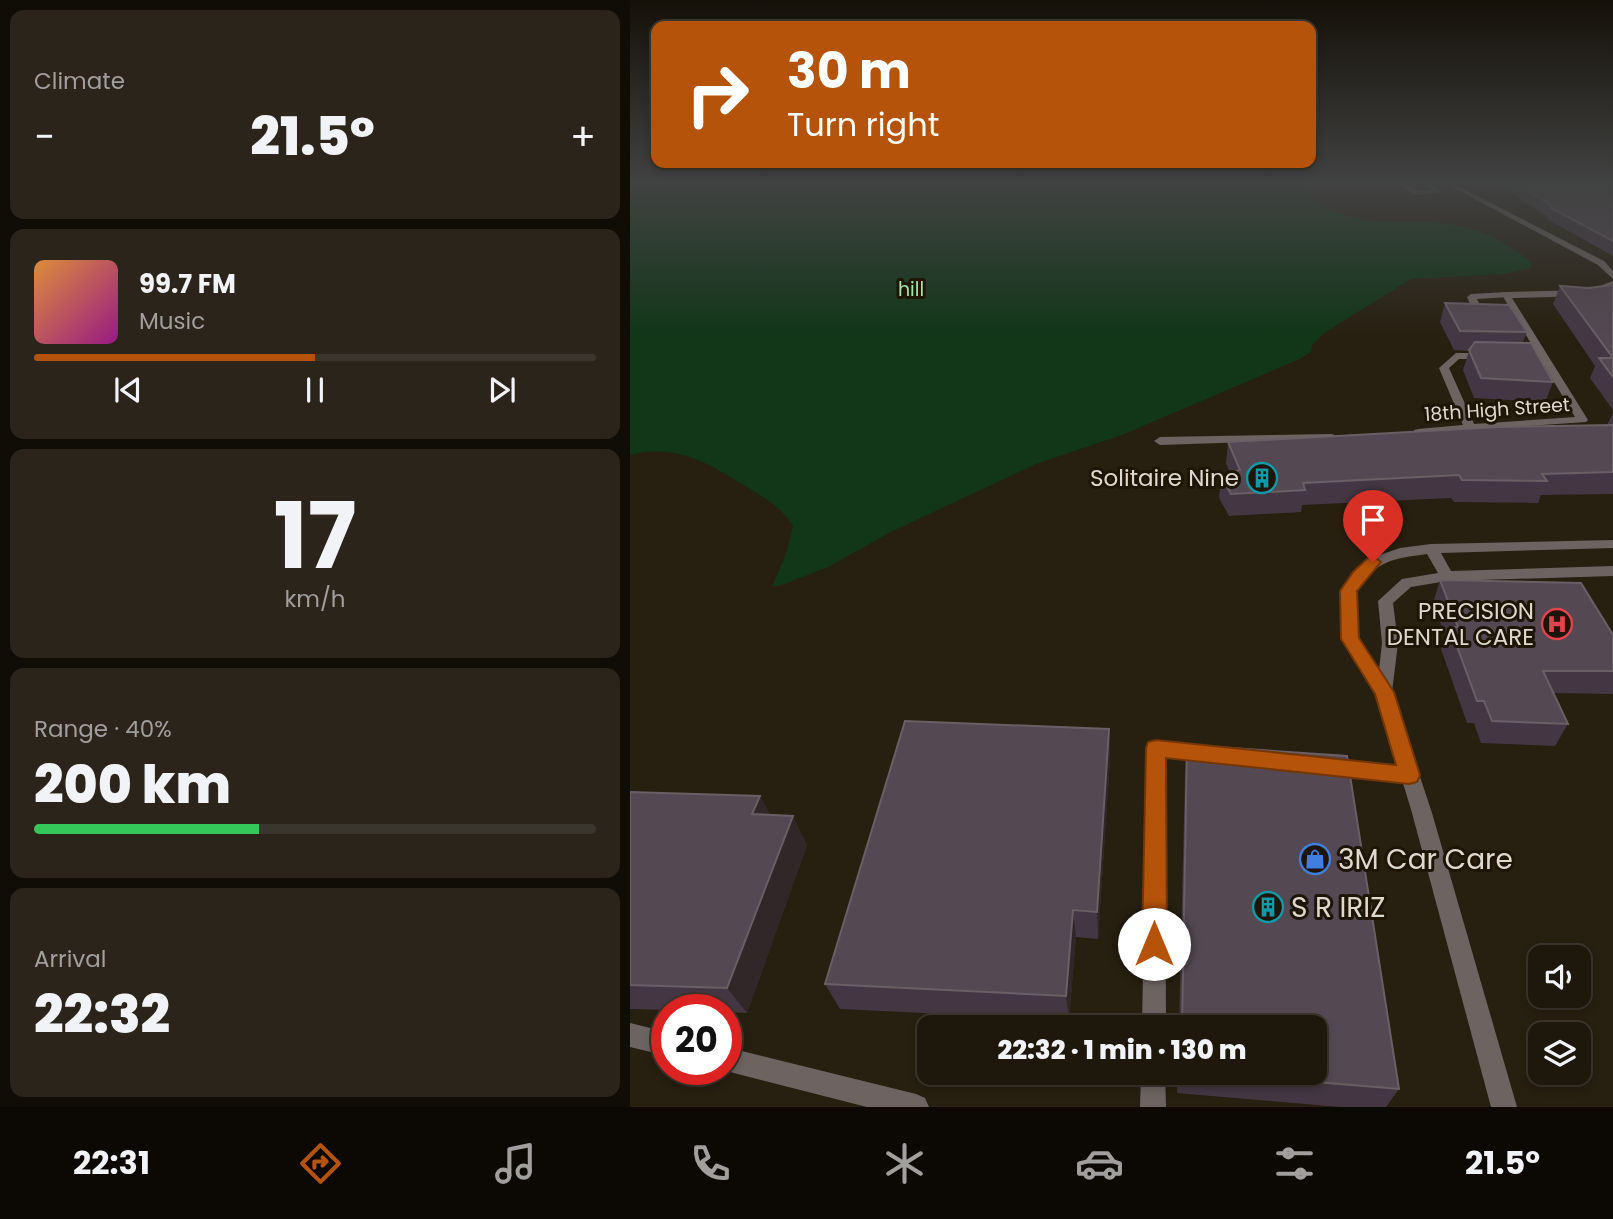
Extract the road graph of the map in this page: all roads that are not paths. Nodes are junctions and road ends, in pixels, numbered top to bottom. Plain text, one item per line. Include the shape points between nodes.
1 (1546, 235) edge
2 (1613, 276) edge
3 (1613, 284) edge
4 (1506, 295) junction
5 (1482, 319) edge
6 (1493, 356) edge
7 (1470, 428) junction
8 (1404, 434) edge
9 (1350, 437) edge
10 (1160, 441) dead end
11 (1613, 544) edge
12 (1431, 549) junction
13 (1613, 571) edge
14 (1447, 576) junction
15 (1384, 692) junction
16 (1222, 755) edge
17 (1314, 765) edge
18 (1409, 775) junction
19 (1154, 1015) edge
20 (630, 1035) edge
21 (651, 1040) edge
22 (742, 1063) edge
23 (1153, 1085) edge
24 (916, 1107) edge
25 (1153, 1107) edge
26 (1504, 1107) edge

1 - 2 street via 1601,263
3 - 4 street via 1590,293
4 - 5 street via 1471,297
4 - 7 street, 18th High Street via 1537,357 1582,420
6 - 7 street via 1456,356 1444,368
7 - 8 street, 18th High Street
9 - 10 street
11 - 12 street
12 - 14 street
12 - 15 street via 1373,562 1349,591 1350,639
13 - 14 street
14 - 15 street via 1406,583 1385,601 1390,643
15 - 18 street
16 - 19 street via 1156,748
17 - 18 street
18 - 26 street
20 - 21 street
22 - 24 street
23 - 25 street

